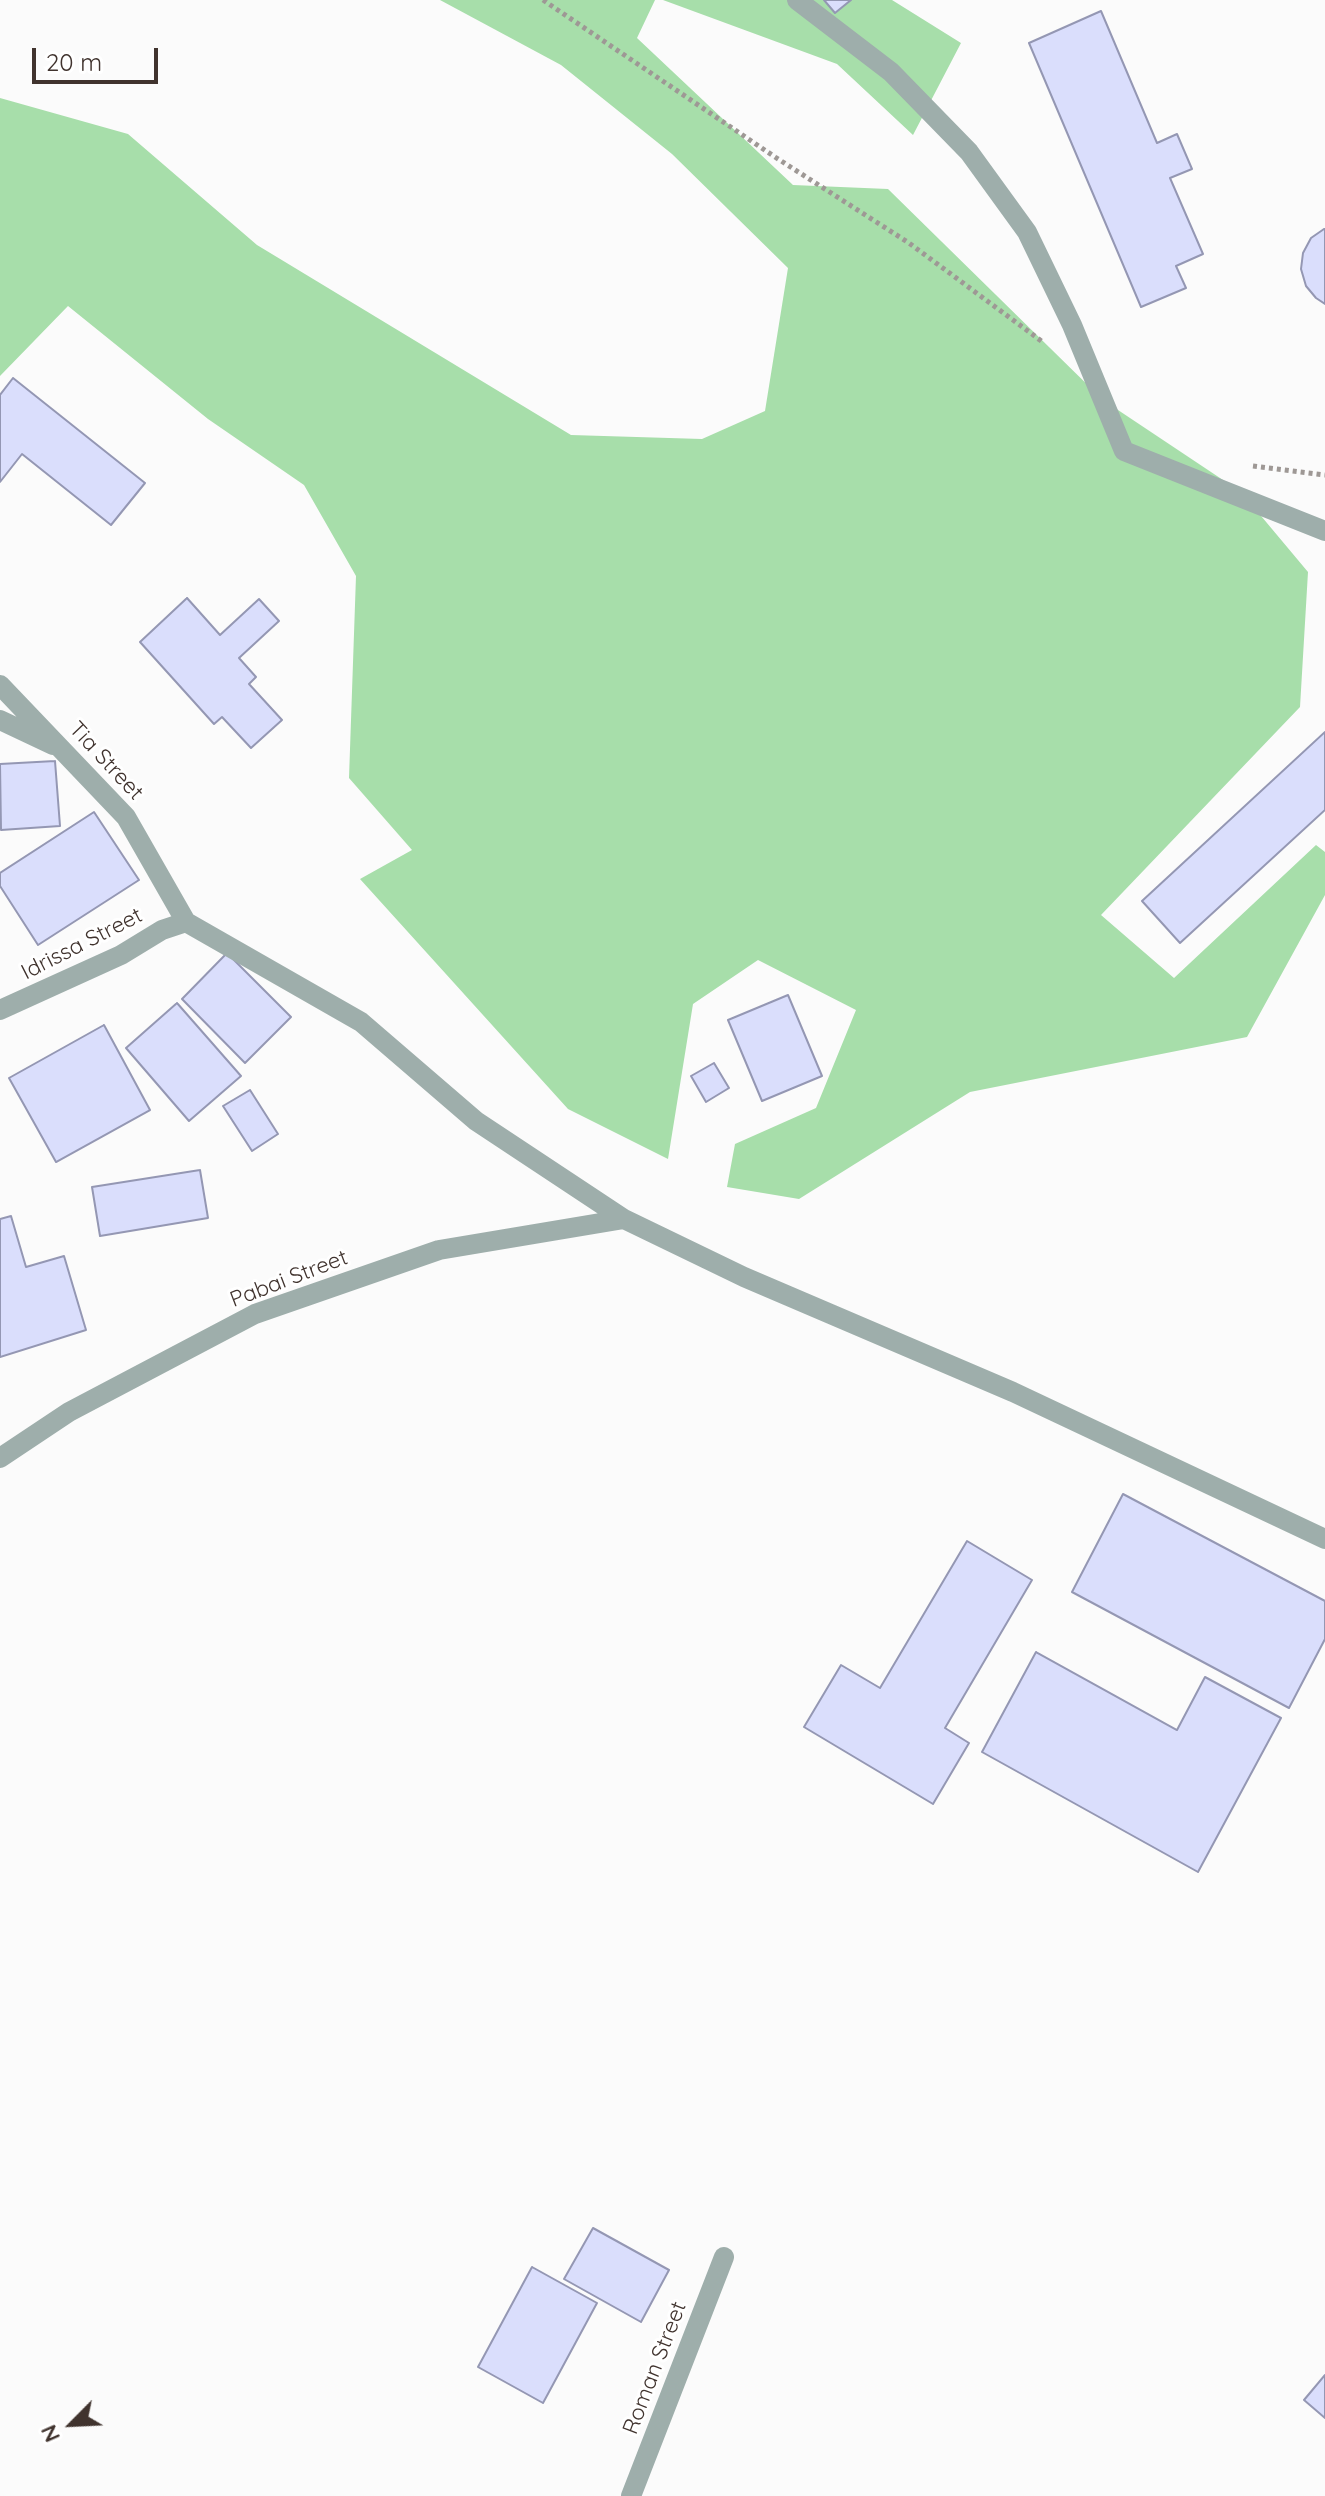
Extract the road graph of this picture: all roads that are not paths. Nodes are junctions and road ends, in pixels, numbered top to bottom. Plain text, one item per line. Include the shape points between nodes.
1 (797, 0) edge
2 (1325, 531) edge
3 (0, 685) edge
4 (0, 720) edge
5 (64, 750) junction
6 (186, 922) junction
7 (0, 1010) edge
8 (624, 1219) junction
9 (0, 1458) edge
10 (1325, 1539) edge
11 (724, 2257) dead end
12 (631, 2496) edge

1 - 2 street via 891,72 969,152 1019,220 1072,325 1124,451
3 - 5 street, Tia Street
4 - 5 street
5 - 6 street, Tia Street via 126,817
6 - 7 street, Idrissa Street
6 - 8 street via 361,1022 476,1121
8 - 9 street, Pabai Street via 439,1250 255,1314 69,1412
8 - 10 street via 744,1277 1013,1392
11 - 12 street, Roman Street

